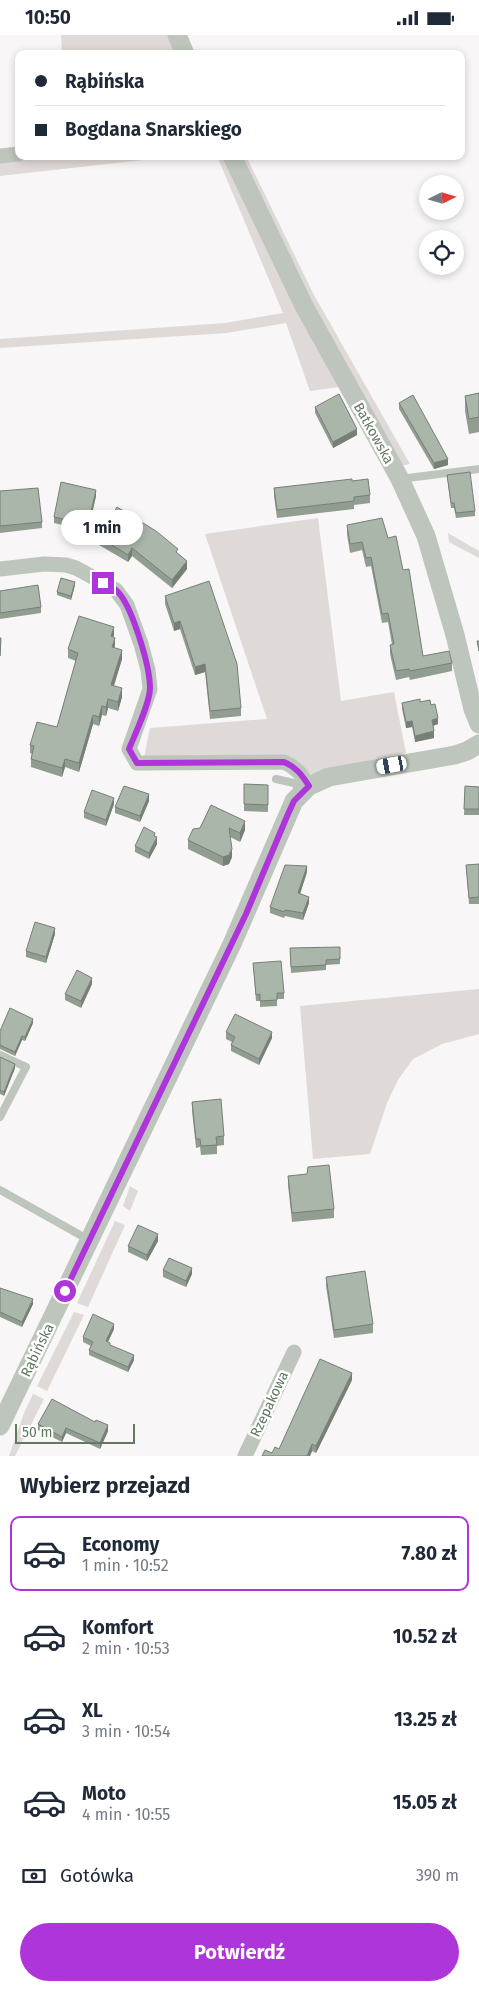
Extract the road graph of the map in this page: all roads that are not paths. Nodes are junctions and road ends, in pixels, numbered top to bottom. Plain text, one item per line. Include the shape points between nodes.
1 (177, 35) edge
2 (183, 50) edge
3 (15, 154) edge
4 (0, 156) edge
5 (234, 160) edge
6 (479, 469) edge
7 (400, 479) junction
8 (0, 569) edge
9 (479, 724) edge
10 (479, 744) edge
11 (276, 779) dead end
12 (306, 788) junction
13 (0, 1055) edge
14 (0, 1117) edge
15 (0, 1190) edge
16 (89, 1240) junction
17 (294, 1352) dead end
18 (0, 1426) edge
19 (245, 1456) edge

1 - 2 street
3 - 4 street
5 - 7 street, Batkowska via 304,306
6 - 7 lane
7 - 9 street, Batkowska via 426,537
8 - 12 street via 66,565 116,590 122,597 141,643 150,689 129,749 137,763 284,762 300,773
10 - 12 street via 455,755 329,777
11 - 12 lane
12 - 16 street, Rąbińska via 294,801 252,900
13 - 14 lane via 26,1067
15 - 16 lane
16 - 18 street, Rąbińska
17 - 19 street, Rzepakowa

